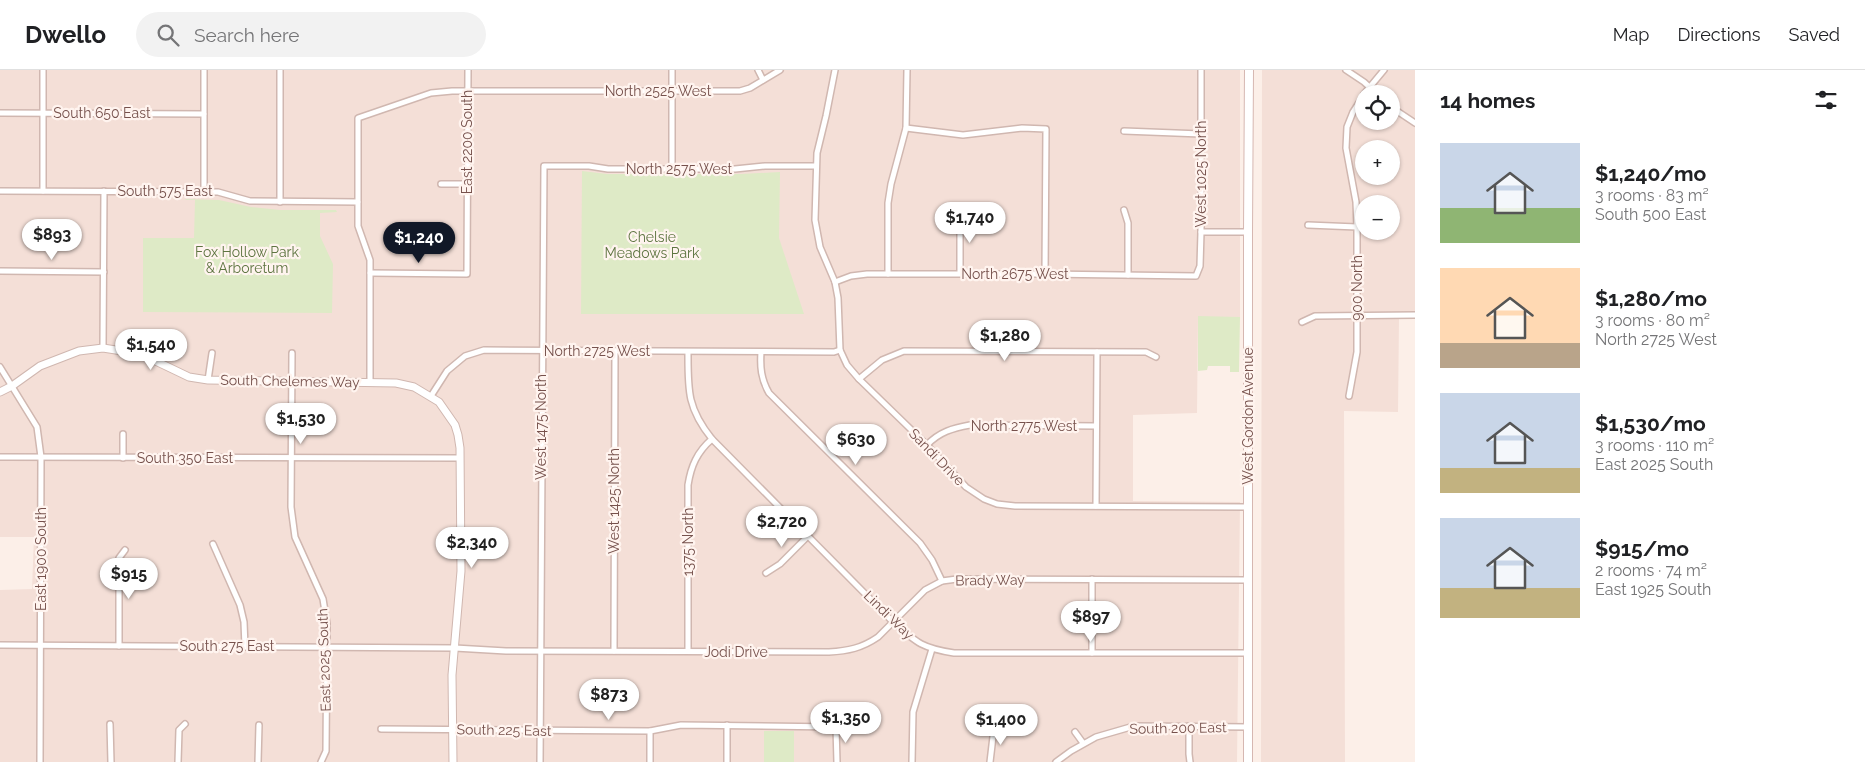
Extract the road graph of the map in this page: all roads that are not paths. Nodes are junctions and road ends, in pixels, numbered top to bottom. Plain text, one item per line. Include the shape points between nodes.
1 (43, 70) edge
2 (204, 70) edge
3 (280, 70) edge
4 (468, 70) edge
5 (672, 70) edge
6 (758, 70) edge
7 (780, 70) edge
8 (835, 70) edge
9 (907, 70) edge
10 (1201, 70) edge
11 (1249, 70) edge
12 (1346, 70) edge
13 (1384, 70) edge
14 (763, 80) junction
15 (1367, 85) edge
16 (1372, 85) edge
17 (467, 91) junction
18 (672, 92) junction
19 (1355, 109) edge
20 (0, 113) edge
21 (43, 113) junction
22 (1400, 113) edge
23 (204, 114) junction
24 (1415, 123) edge
25 (906, 128) junction
26 (1124, 131) dead end
27 (1201, 134) junction
28 (544, 166) joint
29 (815, 166) junction
30 (672, 169) junction
31 (442, 184) dead end
32 (467, 184) junction
33 (0, 191) edge
34 (43, 191) junction
35 (104, 191) junction
36 (204, 192) junction
37 (1355, 197) edge
38 (280, 202) junction
39 (358, 202) junction
40 (1124, 210) dead end
41 (964, 212) dead end
42 (1308, 225) dead end
43 (1355, 227) edge
44 (1201, 232) junction
45 (1248, 232) junction
46 (1357, 240) edge
47 (0, 271) edge
48 (104, 272) junction
49 (370, 273) junction
50 (960, 273) junction
51 (888, 274) junction
52 (1045, 274) junction
53 (1128, 275) junction
54 (1196, 276) joint
55 (834, 282) junction
56 (1415, 315) edge
57 (1356, 316) junction
58 (1302, 322) dead end
59 (103, 348) junction
60 (840, 350) junction
61 (542, 351) junction
62 (614, 351) junction
63 (688, 352) junction
64 (761, 352) junction
65 (1096, 352) junction
66 (212, 353) dead end
67 (292, 353) dead end
68 (1156, 357) dead end
69 (0, 367) edge
70 (859, 379) junction
71 (208, 380) junction
72 (292, 382) junction
73 (370, 382) junction
74 (12, 386) junction
75 (0, 392) edge
76 (431, 396) junction
77 (1349, 396) dead end
78 (1096, 426) junction
79 (123, 434) dead end
80 (712, 439) junction
81 (927, 445) junction
82 (0, 457) edge
83 (41, 458) junction
84 (123, 458) junction
85 (290, 458) junction
86 (460, 458) junction
87 (1096, 506) junction
88 (1248, 507) junction
89 (808, 536) junction
90 (213, 544) dead end
91 (124, 550) dead end
92 (766, 573) dead end
93 (1092, 579) junction
94 (1248, 580) junction
95 (942, 581) junction
96 (893, 622) junction
97 (0, 645) edge
98 (41, 645) junction
99 (119, 646) junction
100 (245, 647) junction
101 (326, 647) junction
102 (455, 648) junction
103 (932, 649) junction
104 (540, 651) junction
105 (614, 651) junction
106 (688, 651) junction
107 (1092, 653) junction
108 (1248, 653) junction
109 (110, 724) dead end
110 (185, 724) dead end
111 (259, 725) dead end
112 (727, 725) junction
113 (1189, 726) junction
114 (1249, 727) junction
115 (994, 728) dead end
116 (381, 729) dead end
117 (453, 729) junction
118 (540, 730) junction
119 (650, 731) junction
120 (1075, 732) dead end
121 (1082, 743) junction
122 (40, 762) edge
123 (111, 762) edge
124 (178, 762) edge
125 (258, 762) edge
126 (321, 762) edge
127 (453, 762) edge
128 (540, 762) edge
129 (650, 762) edge
130 (727, 762) edge
131 (837, 762) edge
132 (912, 762) edge
133 (990, 762) edge
134 (1056, 762) edge
135 (1190, 762) edge
136 (1248, 762) edge

1 - 21 street
2 - 23 street
3 - 38 street
4 - 17 street, East 2200 South
5 - 18 street
6 - 14 street
7 - 14 street, North 2525 West
8 - 29 street
9 - 25 street
10 - 27 street, West 1025 North
11 - 45 main road, West Gordon Avenue
12 - 15 street
13 - 16 street, 900 North
14 - 18 street, North 2525 West via 740,91
17 - 18 street, North 2525 West
17 - 32 street, East 2200 South
17 - 39 street via 431,93 358,118
18 - 30 street
19 - 37 street, 900 North via 1347,127 1346,148
20 - 21 street, South 650 East
21 - 23 street, South 650 East
21 - 34 street
22 - 24 street
23 - 36 street
25 - 51 street via 888,203
25 - 52 street via 963,135 1022,128 1046,130
26 - 27 street
27 - 44 street, West 1025 North
28 - 30 street, North 2575 West
28 - 61 street, West 1475 North
29 - 30 street, North 2575 West
29 - 55 street via 817,234
31 - 32 street
32 - 49 street, East 2200 South via 467,274
33 - 34 street, South 575 East
34 - 35 street, South 575 East
35 - 36 street, South 575 East
35 - 48 street
36 - 38 street, South 575 East via 218,192 250,201
38 - 39 street, South 575 East
39 - 49 street via 358,226 368,250
40 - 53 street via 1128,223
41 - 50 street via 960,225
42 - 43 street
44 - 45 street
44 - 54 street, West 1025 North via 1200,266
45 - 88 main road, West Gordon Avenue
46 - 57 street, 900 North
47 - 48 street
48 - 59 street
49 - 73 street
50 - 51 street, North 2675 West
50 - 52 street, North 2675 West
51 - 55 street, North 2675 West via 859,275
52 - 53 street, North 2675 West
53 - 54 street, North 2675 West
55 - 60 street via 839,308
56 - 57 street
57 - 58 street via 1315,316
57 - 77 street, 900 North via 1356,352
59 - 71 street, South Chelemes Way via 141,354 189,377
59 - 74 street, South Chelemes Way via 79,351 40,366
60 - 64 street
60 - 70 street, Sandi Drive
61 - 62 street, North 2725 West
61 - 76 street, North 2725 West via 484,350 465,356 448,371
61 - 104 street, West 1475 North
62 - 63 street, North 2725 West
62 - 105 street, West 1425 North
63 - 64 street
63 - 80 street, Lindi Way via 693,411
64 - 95 street, Brady Way via 762,382 769,392 920,543
65 - 68 street via 1146,352
65 - 70 street via 904,351 882,360
65 - 78 street
66 - 71 street
67 - 72 street, East 2025 South
69 - 74 street, East 1900 South
70 - 81 street, Sandi Drive
71 - 72 street, South Chelemes Way
72 - 73 street, South Chelemes Way
72 - 85 street, East 2025 South
73 - 76 street, South Chelemes Way via 414,387
74 - 75 street, South Chelemes Way
74 - 83 street, East 1900 South via 37,427
76 - 86 street via 455,425
78 - 81 street, North 2775 West via 956,427
78 - 87 street
79 - 84 street
80 - 89 street, Lindi Way
80 - 106 street, 1375 North via 694,460 688,485
81 - 87 street, Sandi Drive via 966,487 997,504
82 - 83 street, South 350 East
83 - 84 street, South 350 East
83 - 98 street, East 1900 South
84 - 85 street, South 350 East
85 - 86 street, South 350 East
85 - 101 street, East 2025 South via 292,522 295,537 322,599
86 - 102 street via 461,571
87 - 88 street, Sandi Drive
88 - 94 main road, West Gordon Avenue
89 - 92 street via 780,564
89 - 96 street, Lindi Way
90 - 100 street via 240,605
91 - 99 street via 119,558
93 - 94 street, Brady Way
93 - 95 street, Brady Way
93 - 107 street
94 - 108 main road, West Gordon Avenue
95 - 96 street, Jodi Drive via 925,590
96 - 103 street, Lindi Way via 921,645
96 - 106 street, Jodi Drive via 869,643 845,652
97 - 98 street, South 275 East
98 - 99 street, South 275 East
98 - 122 street, East 1900 South
99 - 100 street, South 275 East
100 - 101 street, South 275 East
101 - 102 street, South 275 East
101 - 126 street, East 2025 South via 326,751
102 - 104 street, Jodi Drive
102 - 117 street
103 - 107 street, Lindi Way via 954,653
103 - 132 street via 912,722
104 - 105 street, Jodi Drive
104 - 118 street, West 1475 North
105 - 106 street, Jodi Drive
107 - 108 street, Lindi Way
108 - 114 main road, West Gordon Avenue
109 - 123 street
110 - 124 street via 179,730
111 - 125 street
112 - 119 street, South 225 East via 681,725
112 - 130 street
112 - 131 street, South 225 East via 836,726
113 - 114 street, South 200 East
113 - 121 street, South 200 East via 1134,726
113 - 135 street
114 - 136 main road, West Gordon Avenue
115 - 133 street
116 - 117 street, South 225 East
117 - 118 street, South 225 East
117 - 127 street
118 - 119 street, South 225 East
118 - 128 street, West 1475 North
119 - 129 street
120 - 121 street
121 - 134 street, South 200 East

